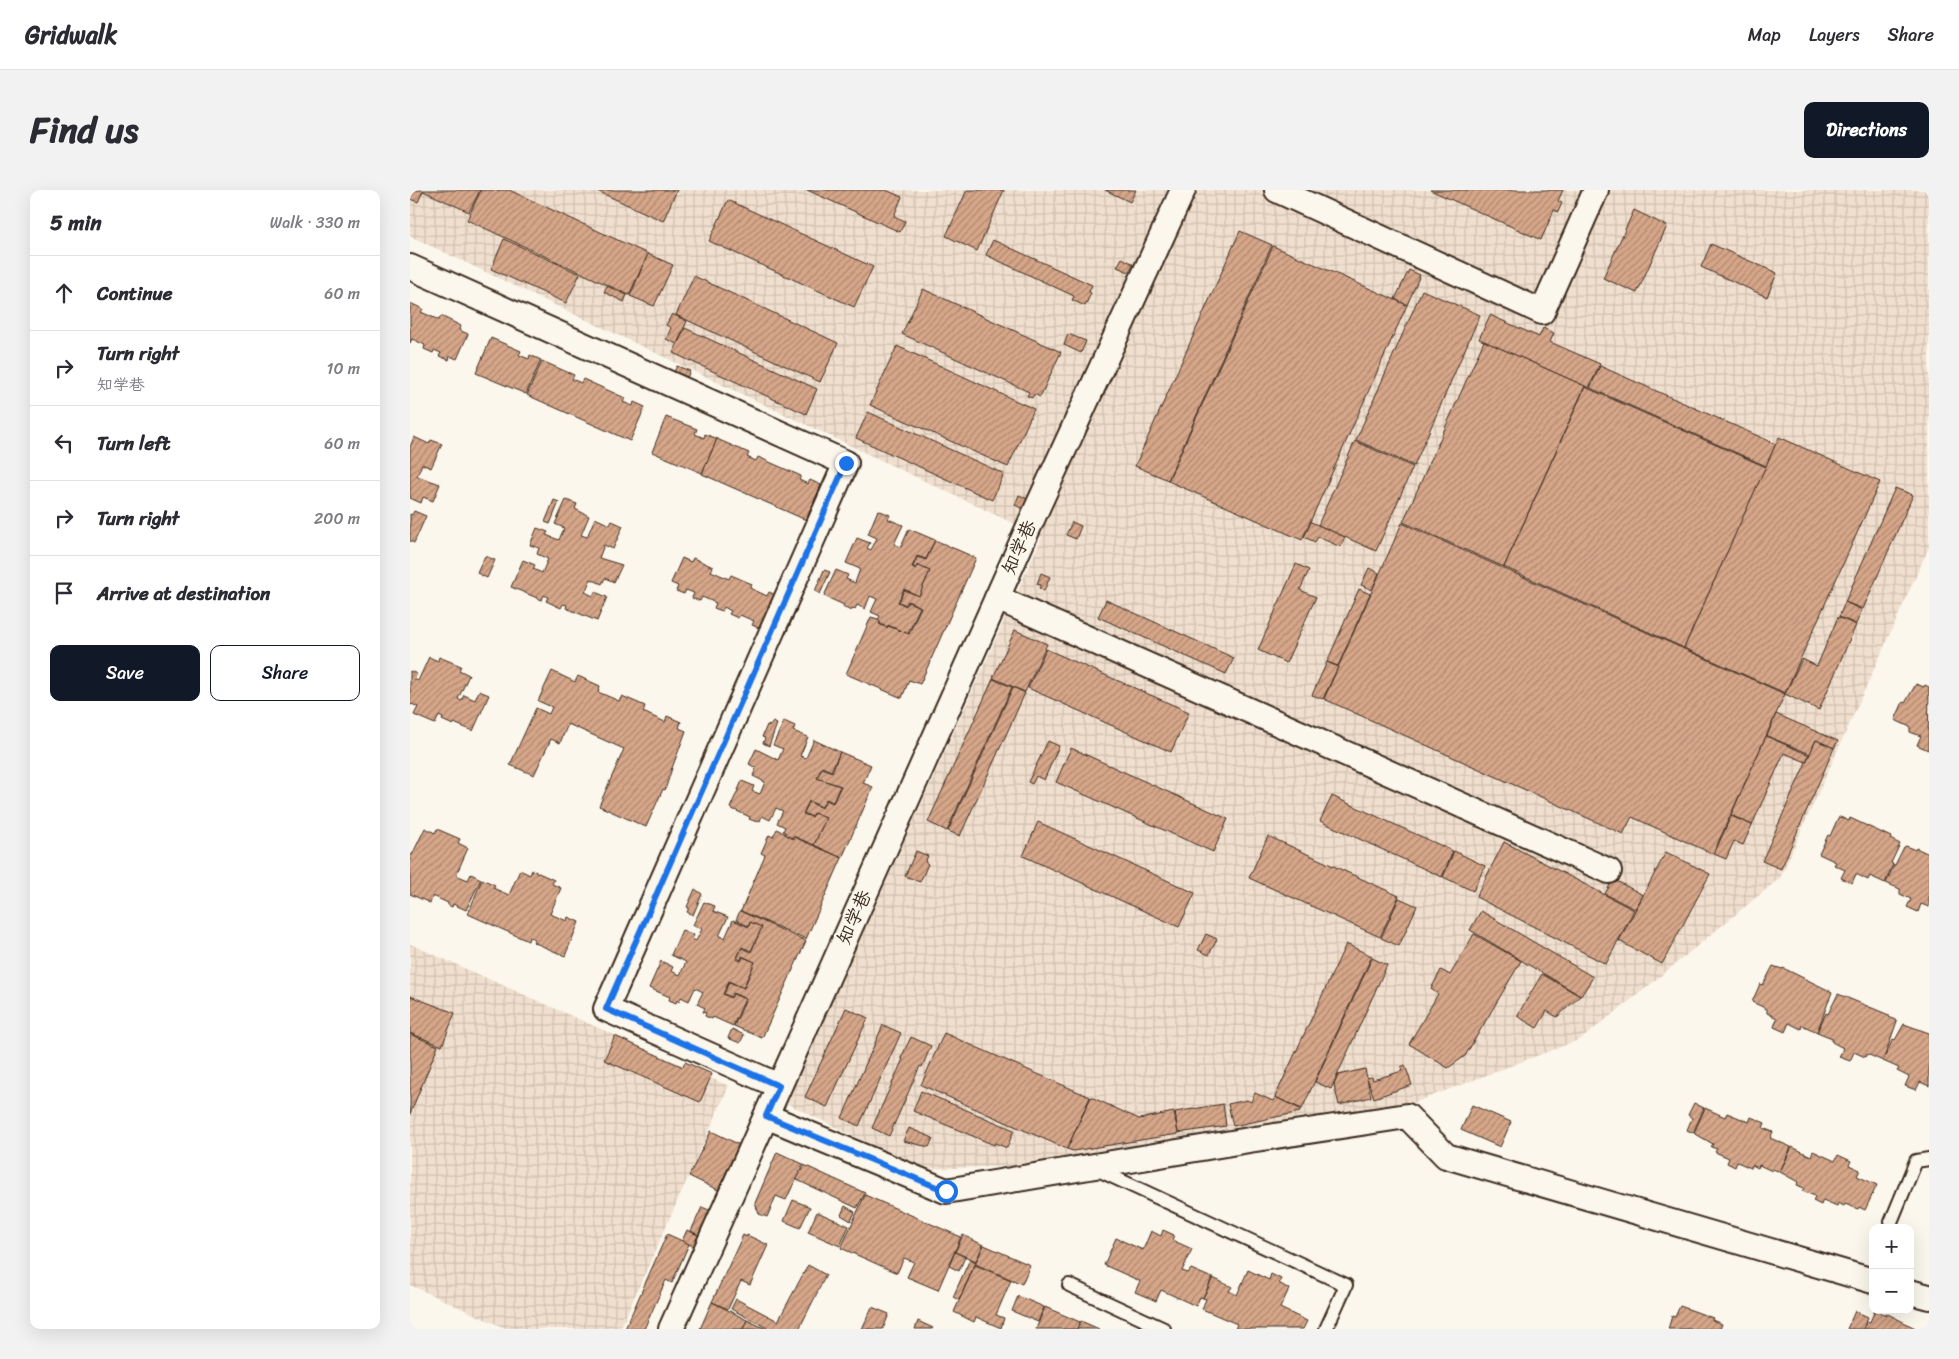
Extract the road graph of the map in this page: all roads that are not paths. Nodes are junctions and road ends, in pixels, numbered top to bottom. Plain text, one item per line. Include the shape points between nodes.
1 (1182, 190) edge
2 (1277, 190) edge
3 (1596, 190) edge
4 (410, 267) edge
5 (997, 598) junction
6 (1609, 871) dead end
7 (779, 1086) junction
8 (766, 1116) junction
9 (1929, 1159) edge
10 (1091, 1167) junction
11 (1891, 1222) dead end
12 (1869, 1280) edge
13 (1069, 1286) dead end
14 (1914, 1293) edge
15 (1929, 1297) edge
16 (671, 1329) edge
17 (1164, 1329) edge
18 (1326, 1329) edge

1 - 5 street, 知学巷
2 - 3 street via 1542,312
4 - 7 street via 846,463 606,1009
5 - 6 street
5 - 7 street, 知学巷
7 - 8 street, 知学巷
8 - 10 street via 946,1191
8 - 16 street, 知学巷
9 - 11 lane via 1916,1161
10 - 12 street via 1407,1116 1446,1156
10 - 18 lane via 1346,1285
13 - 17 lane
14 - 15 street

